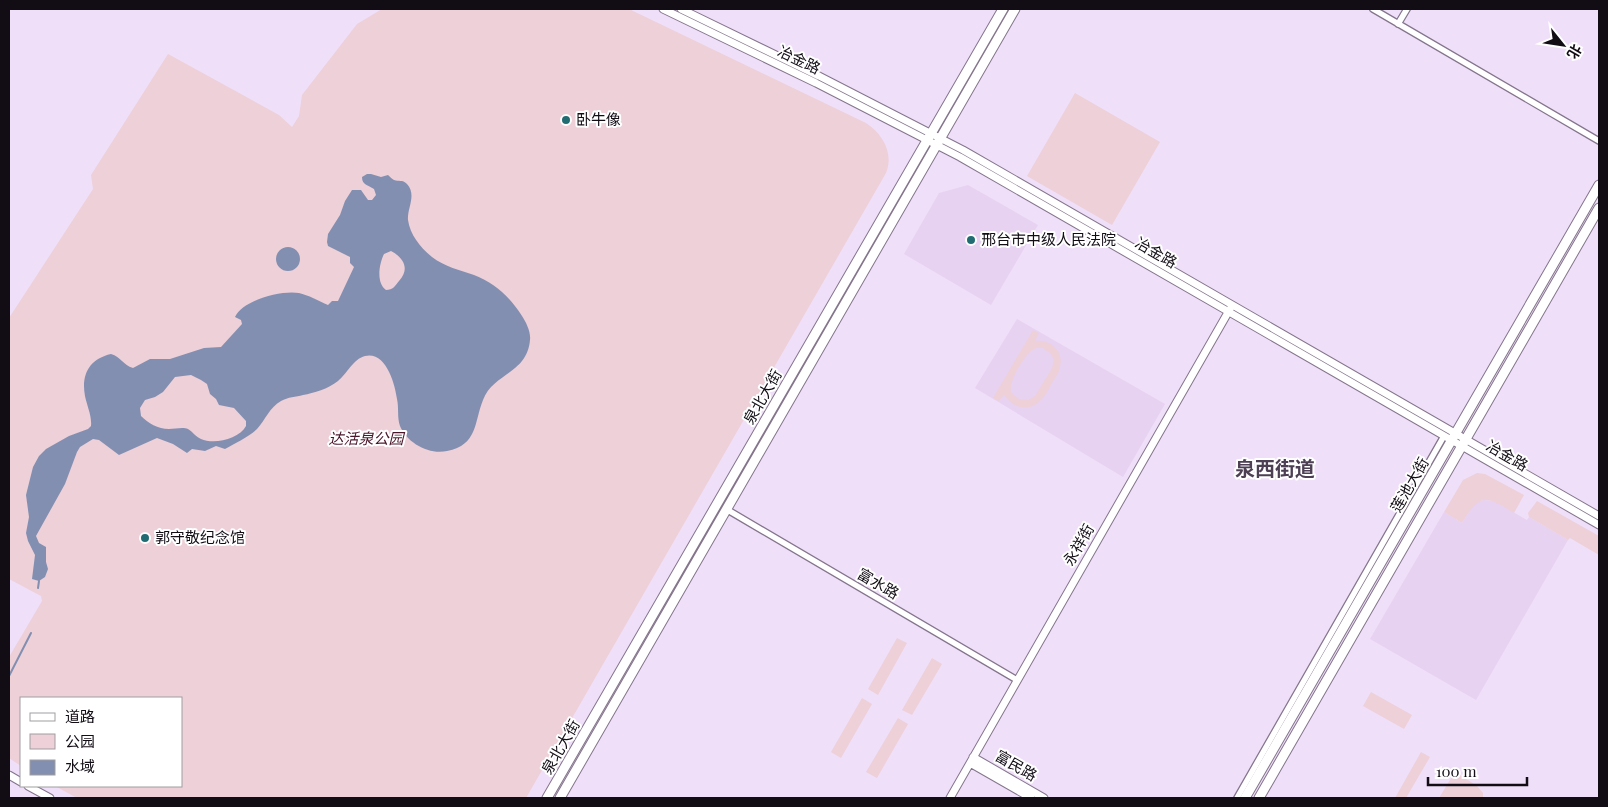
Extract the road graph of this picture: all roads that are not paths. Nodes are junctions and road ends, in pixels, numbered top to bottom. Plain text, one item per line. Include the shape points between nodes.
1 (663, 9) edge
2 (681, 9) edge
3 (1003, 9) edge
4 (1015, 9) edge
5 (1373, 9) edge
6 (1407, 9) edge
7 (1398, 24) junction
8 (929, 136) junction
9 (939, 141) junction
10 (1599, 142) edge
11 (1599, 185) edge
12 (1599, 208) edge
13 (1231, 308) junction
14 (1451, 436) junction
15 (1464, 443) junction
16 (726, 509) junction
17 (1599, 516) edge
18 (1599, 525) edge
19 (1017, 680) junction
20 (972, 760) junction
21 (9, 774) edge
22 (20, 781) edge
23 (30, 787) edge
24 (50, 798) edge
25 (547, 798) edge
26 (560, 798) edge
27 (950, 798) edge
28 (1031, 798) edge
29 (1044, 798) edge
30 (1237, 798) edge
31 (1245, 798) edge
32 (1259, 798) edge

1 - 8 street, 冶金路
2 - 8 street, 冶金路
3 - 8 main road, 泉北大街
4 - 9 main road, 泉北大街
5 - 7 street
6 - 7 street
7 - 10 street
8 - 9 street, 冶金路
8 - 25 main road, 泉北大街
9 - 13 street, 冶金路 via 968,161
9 - 16 main road, 泉北大街
11 - 14 main road, 莲池大街
12 - 15 main road, 莲池大街
13 - 14 street, 冶金路
13 - 14 street, 冶金路
13 - 19 street, 永祥街
14 - 15 street, 冶金路
14 - 30 street
14 - 31 main road, 莲池大街
15 - 17 street, 冶金路
15 - 18 street, 冶金路
15 - 32 main road, 莲池大街
16 - 19 street, 富水路
16 - 26 main road, 泉北大街
19 - 20 street, 永祥街
20 - 27 street, 永祥街
20 - 28 street, 富民路
20 - 29 street, 富民路
21 - 22 street
23 - 24 street

